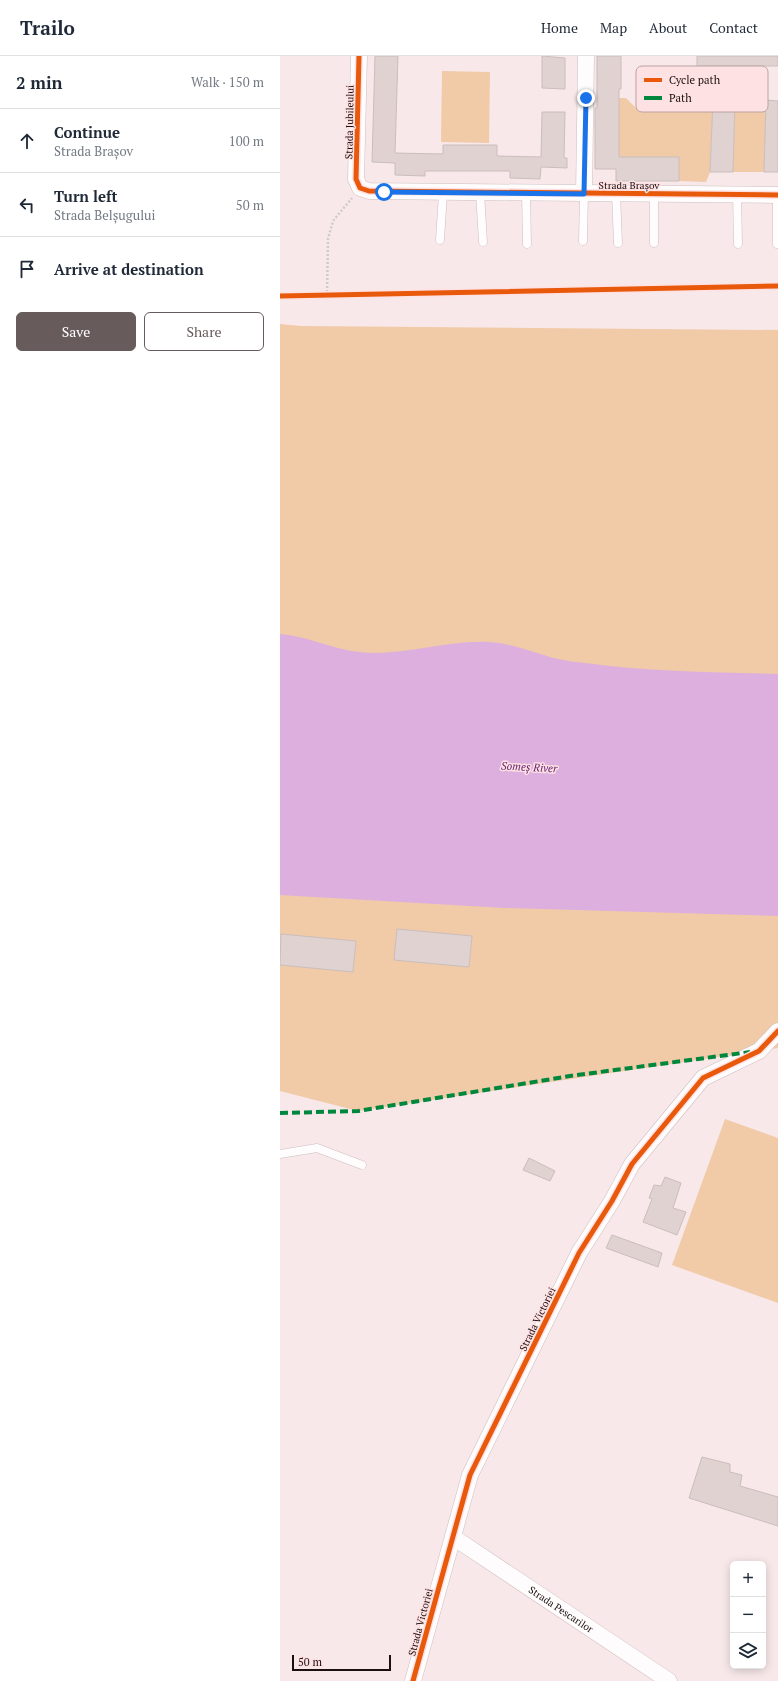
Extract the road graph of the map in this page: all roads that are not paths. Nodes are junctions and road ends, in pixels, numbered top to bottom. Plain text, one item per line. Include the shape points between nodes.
1 (359, 56) edge
2 (586, 56) edge
3 (360, 188) joint
4 (443, 193) junction
5 (480, 193) junction
6 (526, 193) junction
7 (584, 194) junction
8 (616, 194) junction
9 (654, 194) junction
10 (736, 195) junction
11 (777, 195) edge
12 (440, 240) dead end
13 (583, 240) dead end
14 (483, 242) dead end
15 (618, 243) dead end
16 (527, 244) dead end
17 (654, 244) dead end
18 (738, 244) dead end
19 (777, 244) dead end
20 (778, 1031) edge
21 (280, 1154) edge
22 (362, 1165) dead end
23 (452, 1537) junction
24 (413, 1681) edge
25 (669, 1681) edge

1 - 3 street, Strada Jubileului via 356,179
2 - 7 street
3 - 4 street, Strada Brașov via 384,192
4 - 5 street, Strada Brașov
4 - 12 lane
5 - 6 street, Strada Brașov
5 - 14 lane
6 - 7 street, Strada Brașov
6 - 16 lane
7 - 8 street, Strada Brașov
7 - 13 lane
8 - 9 street, Strada Brașov
8 - 15 lane
9 - 10 street, Strada Brașov
9 - 17 lane
10 - 11 street, Strada Brașov
10 - 18 lane
11 - 19 lane
20 - 23 street, Strada Victoriei via 760,1051 703,1078 632,1164 579,1253 470,1475
21 - 22 lane via 317,1148
23 - 24 street, Strada Victoriei
23 - 25 street, Strada Pescarilor

